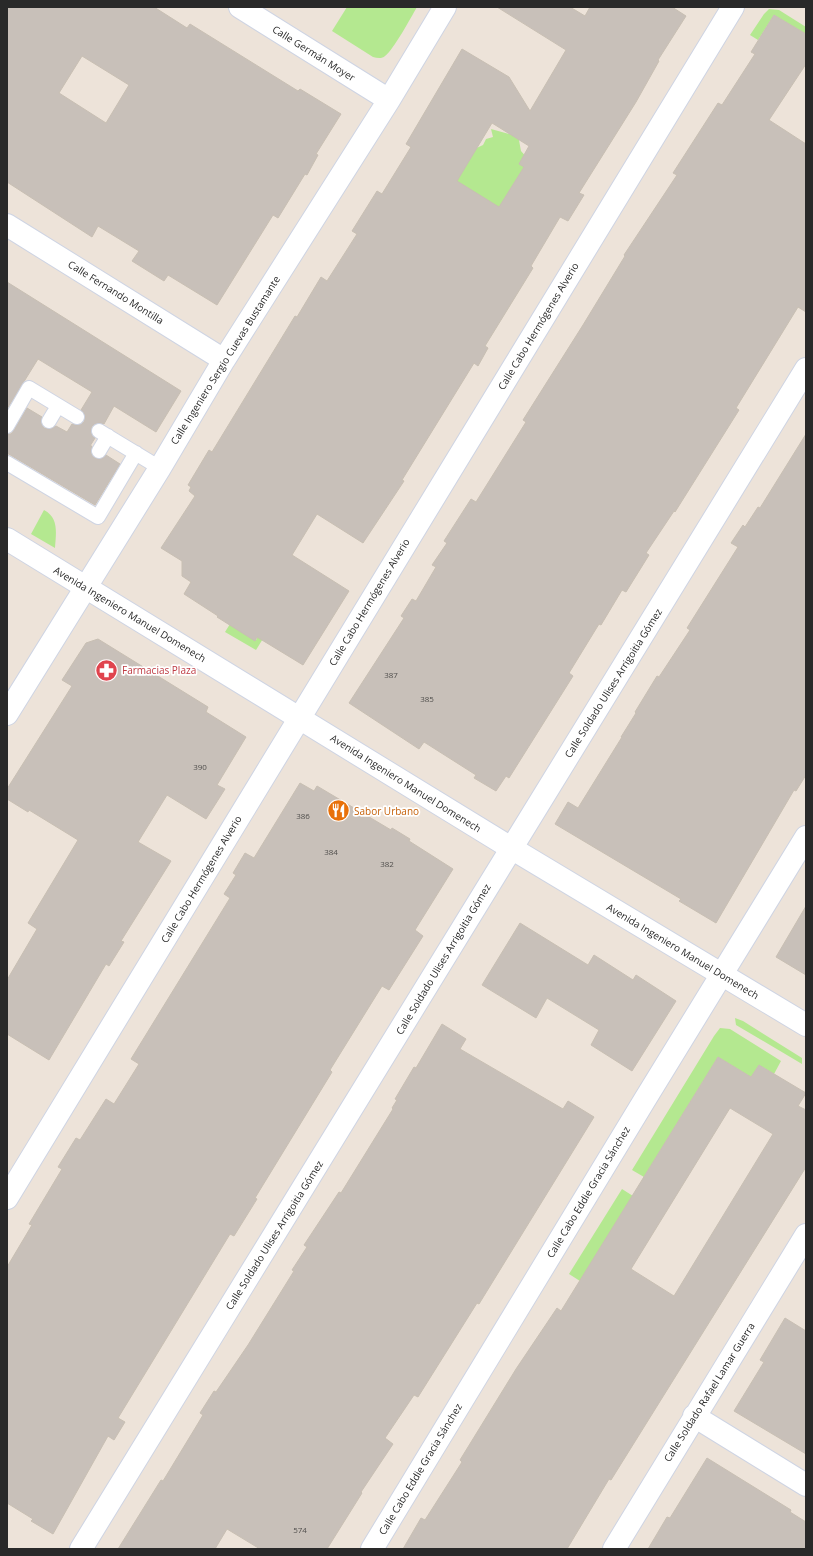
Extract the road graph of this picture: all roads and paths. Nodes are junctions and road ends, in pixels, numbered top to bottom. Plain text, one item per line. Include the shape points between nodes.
1 (240, 7) edge
2 (445, 7) edge
3 (733, 7) edge
4 (389, 100) junction
5 (7, 225) edge
6 (224, 360) junction
7 (806, 369) edge
8 (58, 406) junction
9 (77, 417) dead end
10 (49, 421) dead end
11 (7, 426) edge
12 (99, 451) dead end
13 (136, 453) junction
14 (14, 468) edge
15 (160, 468) junction
16 (7, 539) edge
17 (86, 587) junction
18 (7, 714) edge
19 (299, 718) junction
20 (806, 837) edge
21 (511, 848) junction
22 (722, 974) junction
23 (806, 1025) edge
24 (7, 1198) edge
25 (806, 1235) edge
26 (694, 1416) junction
27 (806, 1486) edge
28 (81, 1549) edge
29 (372, 1549) edge
30 (614, 1549) edge

1 - 4 street, Calle Germán Moyer
2 - 4 street, Calle Ingeniero Sergio Cuevas Bustamante
3 - 19 street, Calle Cabo Hermógenes Alverio
4 - 6 street, Calle Ingeniero Sergio Cuevas Bustamante
5 - 6 street, Calle Fernando Montilla
6 - 15 street, Calle Ingeniero Sergio Cuevas Bustamante
7 - 21 street, Calle Soldado Ulises Arrigoitia Gómez
8 - 9 lane
8 - 10 lane
8 - 11 lane via 29,388
12 - 13 lane via 104,434
13 - 14 lane via 98,517 71,496
13 - 15 lane
15 - 17 street, Calle Ingeniero Sergio Cuevas Bustamante
16 - 17 street, Avenida Ingeniero Manuel Domenech
17 - 18 street, Calle Ingeniero Sergio Cuevas Bustamante
17 - 19 street, Avenida Ingeniero Manuel Domenech
19 - 21 street, Avenida Ingeniero Manuel Domenech
19 - 24 street, Calle Cabo Hermógenes Alverio
20 - 22 street, Calle Cabo Eddie Gracia Sánchez
21 - 22 street, Avenida Ingeniero Manuel Domenech
21 - 28 street, Calle Soldado Ulises Arrigoitia Gómez
22 - 23 street, Avenida Ingeniero Manuel Domenech
22 - 29 street, Calle Cabo Eddie Gracia Sánchez
25 - 26 street, Calle Soldado Rafael Lamar Guerra
26 - 27 street
26 - 30 street, Calle Soldado Rafael Lamar Guerra

